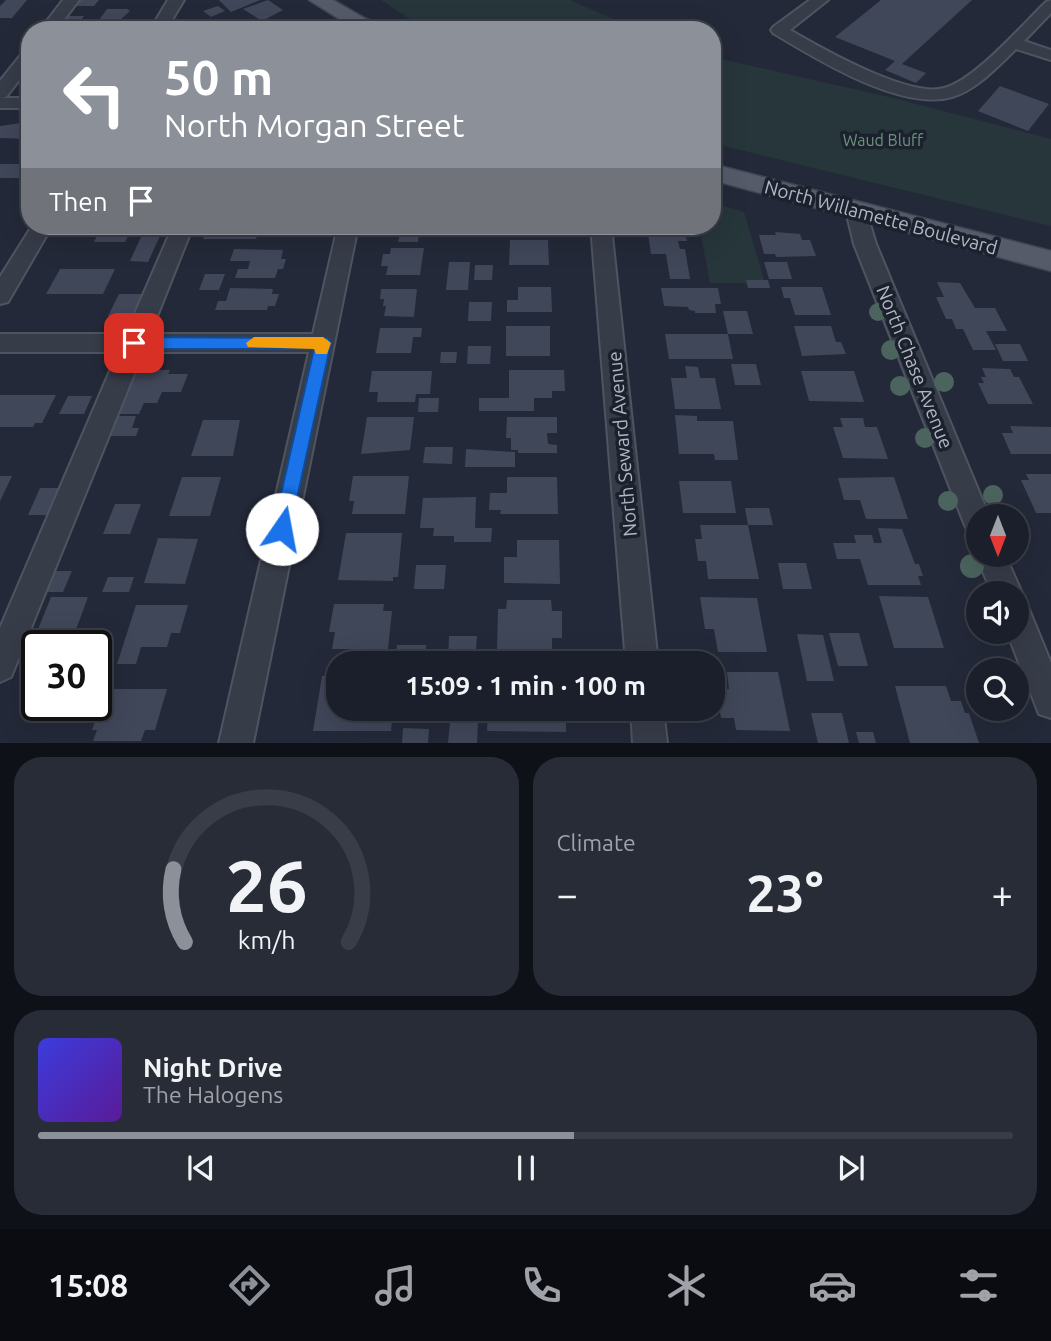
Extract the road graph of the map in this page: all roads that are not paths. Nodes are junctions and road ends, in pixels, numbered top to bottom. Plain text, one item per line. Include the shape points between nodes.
1 (71, 0) edge
2 (176, 0) edge
3 (319, 0) edge
4 (820, 0) edge
5 (1051, 5) edge
6 (55, 21) edge
7 (163, 21) edge
8 (351, 21) edge
9 (1012, 42) junction
10 (1051, 55) edge
11 (21, 66) edge
12 (0, 93) edge
13 (0, 103) edge
14 (21, 103) edge
15 (721, 174) edge
16 (856, 211) junction
17 (36, 235) edge
18 (179, 235) edge
19 (346, 235) edge
20 (602, 235) edge
21 (1051, 261) edge
22 (0, 296) edge
23 (0, 343) edge
24 (134, 343) junction
25 (323, 343) junction
26 (970, 504) edge
27 (1028, 644) edge
28 (641, 651) edge
29 (0, 666) edge
30 (1051, 702) edge
31 (647, 721) edge
32 (236, 743) edge
33 (650, 743) edge

1 - 6 street
2 - 7 street
3 - 8 main road
4 - 9 street via 779,30 823,56 908,91 951,93
5 - 9 street
9 - 10 street
11 - 12 street
13 - 14 street
15 - 16 main road, North Willamette Boulevard
16 - 21 main road, North Willamette Boulevard
16 - 26 street, North Chase Avenue via 865,244
17 - 22 street
18 - 24 street
19 - 25 street
20 - 28 street, North Seward Avenue
23 - 24 street
24 - 25 street
24 - 29 street
25 - 32 street
27 - 30 street
31 - 33 street

